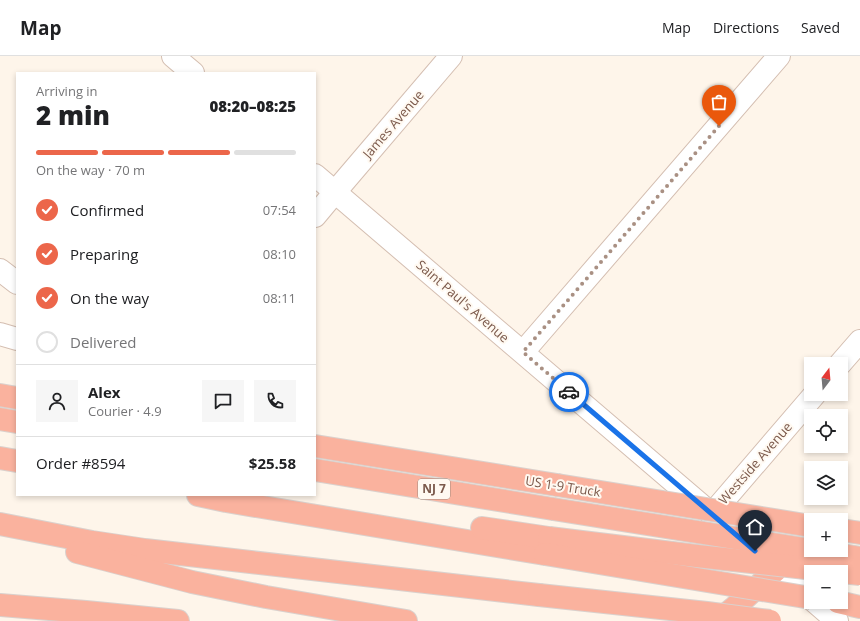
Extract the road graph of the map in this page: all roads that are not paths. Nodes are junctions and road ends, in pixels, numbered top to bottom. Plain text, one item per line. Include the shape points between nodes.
1 (173, 56) edge
2 (451, 56) edge
3 (779, 56) edge
4 (192, 72) edge
5 (316, 176) edge
6 (335, 192) junction
7 (316, 215) edge
8 (0, 270) edge
9 (16, 282) edge
10 (0, 334) edge
11 (16, 339) edge
12 (860, 341) edge
13 (523, 352) junction
14 (846, 357) edge
15 (0, 395) edge
16 (16, 398) edge
17 (809, 401) edge
18 (0, 420) edge
19 (16, 422) edge
20 (316, 446) edge
21 (0, 458) edge
22 (16, 461) edge
23 (316, 470) edge
24 (203, 496) edge
25 (272, 496) edge
26 (712, 514) junction
27 (0, 525) edge
28 (804, 525) edge
29 (848, 531) edge
30 (860, 533) edge
31 (547, 546) junction
32 (860, 558) edge
33 (776, 570) junction
34 (860, 574) edge
35 (804, 592) edge
36 (804, 597) edge
37 (848, 604) edge
38 (0, 605) edge
39 (860, 607) edge
40 (822, 609) edge
41 (178, 621) edge
42 (406, 621) edge
43 (718, 621) edge
44 (770, 621) edge
45 (837, 621) edge

1 - 4 street
2 - 6 street, James Avenue
3 - 13 street
5 - 6 street, Saint Paul's Avenue
6 - 7 street, James Avenue
6 - 13 street, Saint Paul's Avenue
8 - 9 street
10 - 11 street
12 - 14 street
13 - 26 street, Saint Paul's Avenue
15 - 16 highway
17 - 26 street, Westside Avenue
18 - 19 highway
20 - 28 highway, US 1-9 Truck, bridge
21 - 22 highway
23 - 32 highway, NJ 7, bridge
24 - 31 highway
25 - 31 highway via 463,526
26 - 33 street, Saint Paul's Avenue
27 - 42 highway via 65,549 192,582 266,598
27 - 44 highway, bridge via 158,552
29 - 30 highway
31 - 34 highway, bridge via 698,556
31 - 36 highway, bridge
33 - 35 street, Saint Paul's Avenue
33 - 43 highway
37 - 39 highway
38 - 41 highway
40 - 45 street

